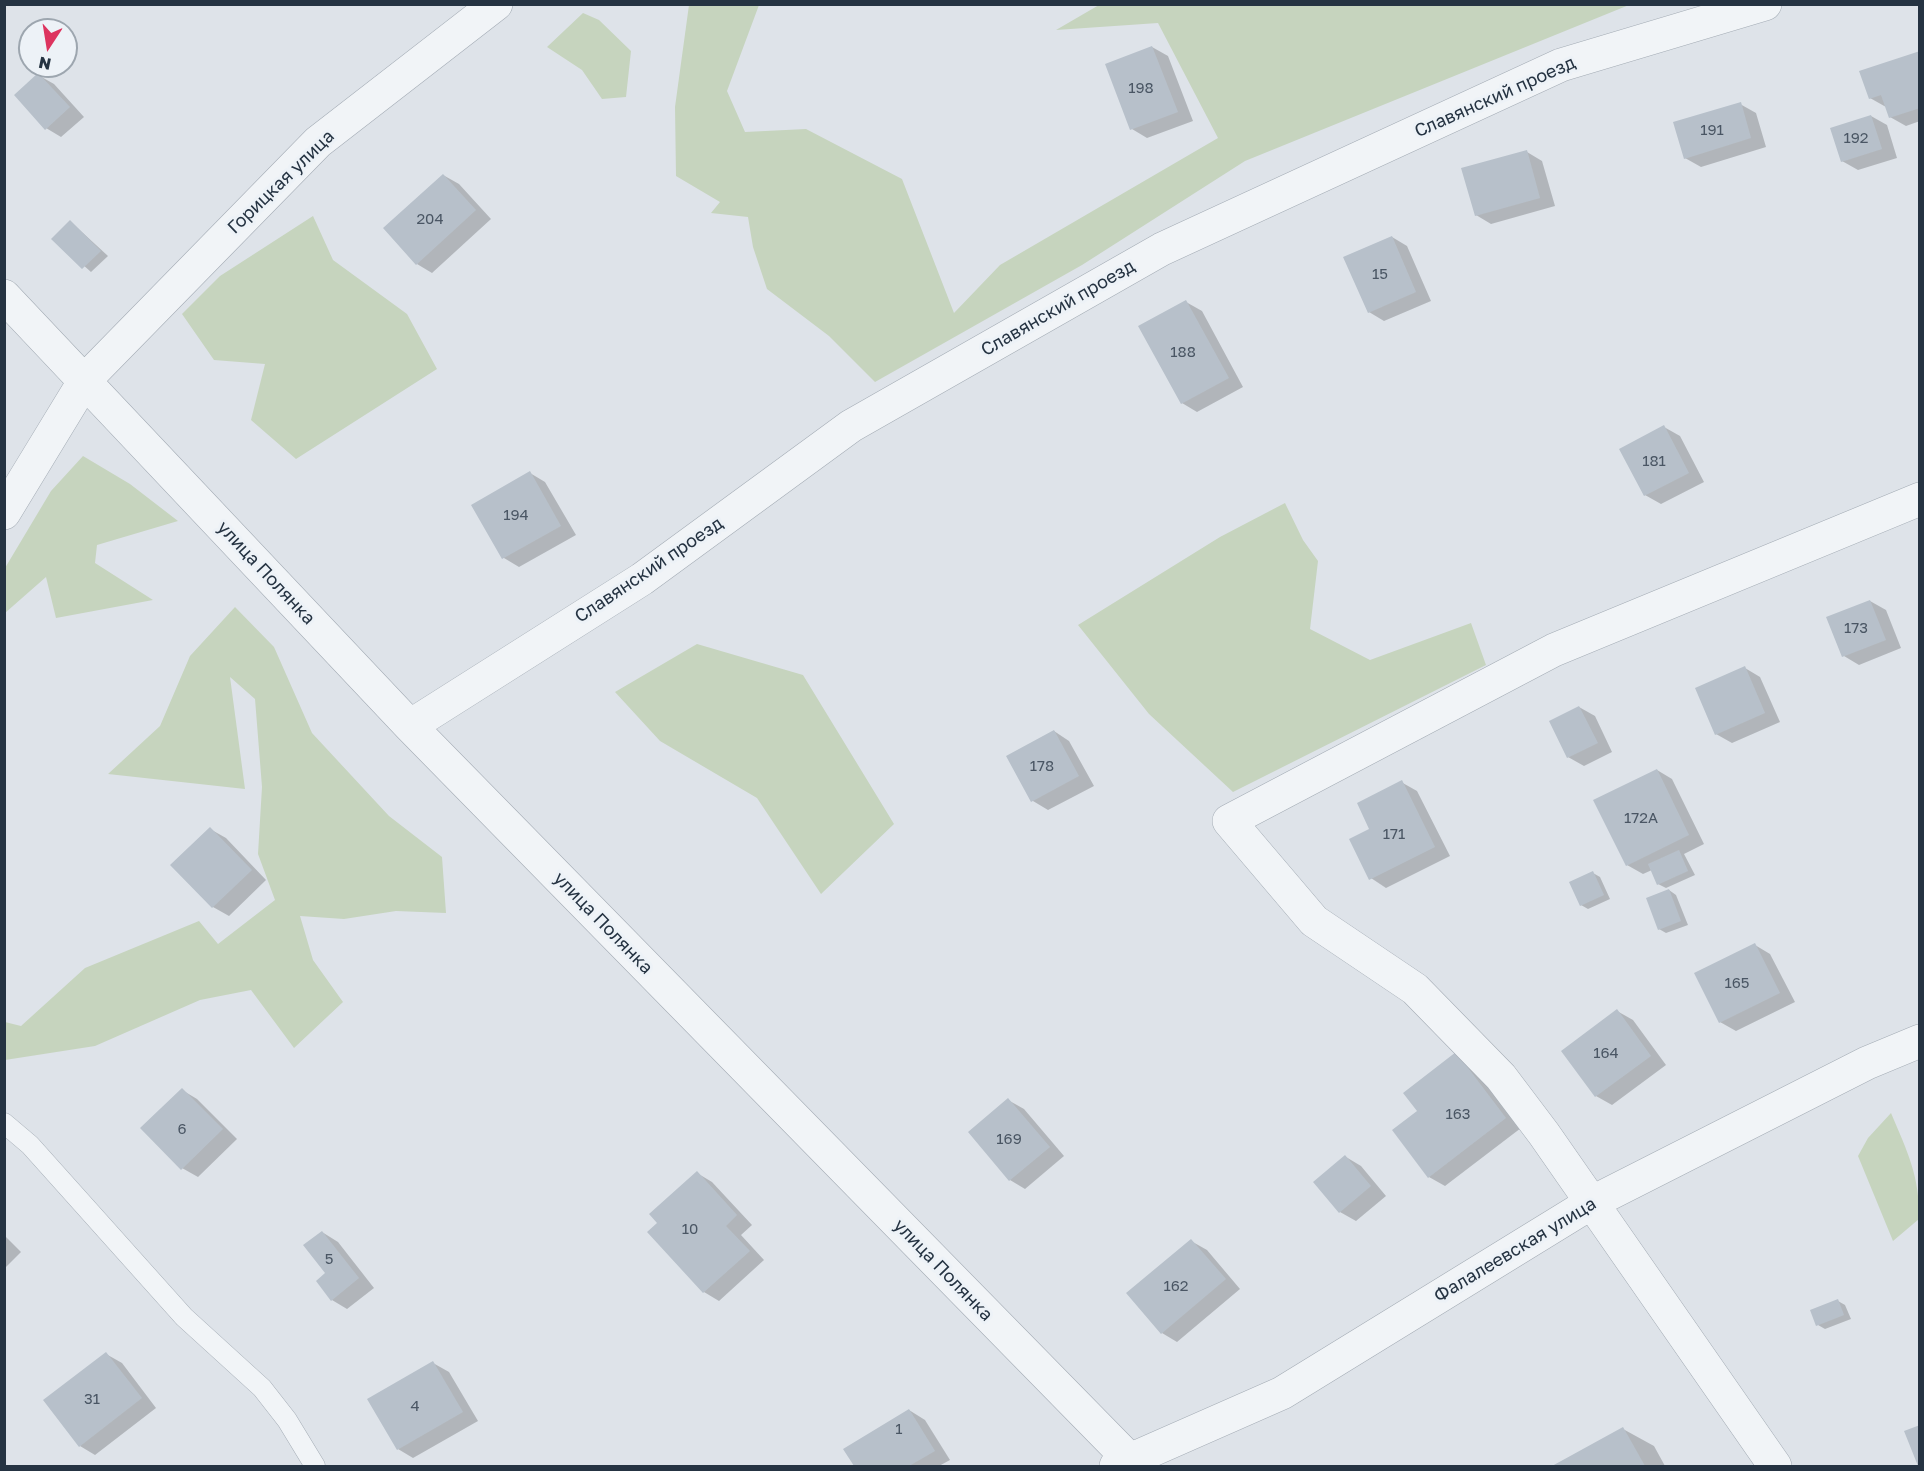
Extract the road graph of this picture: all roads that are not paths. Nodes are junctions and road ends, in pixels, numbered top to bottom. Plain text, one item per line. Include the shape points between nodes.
1 (496, 4) edge
2 (1765, 4) edge
3 (4, 296) edge
4 (85, 380) junction
5 (1920, 499) edge
6 (4, 513) edge
7 (410, 726) junction
8 (1920, 1041) edge
9 (4, 1123) edge
10 (1591, 1203) junction
11 (1122, 1463) edge
12 (315, 1467) edge
13 (1775, 1467) edge

1 - 4 street, Горицкая улица via 318,141
2 - 7 street, Славянский проезд via 1561,65 1162,249 851,426 642,579
3 - 4 street, улица Полянка
4 - 6 street
4 - 7 street, улица Полянка
5 - 10 street via 1554,650 1229,821 1314,921 1415,989 1501,1077
7 - 11 street, улица Полянка
8 - 10 street, Фалалеевская улица via 1867,1063
9 - 12 lane via 30,1145 184,1317 262,1388
10 - 11 street, Фалалеевская улица via 1282,1394
10 - 13 street

